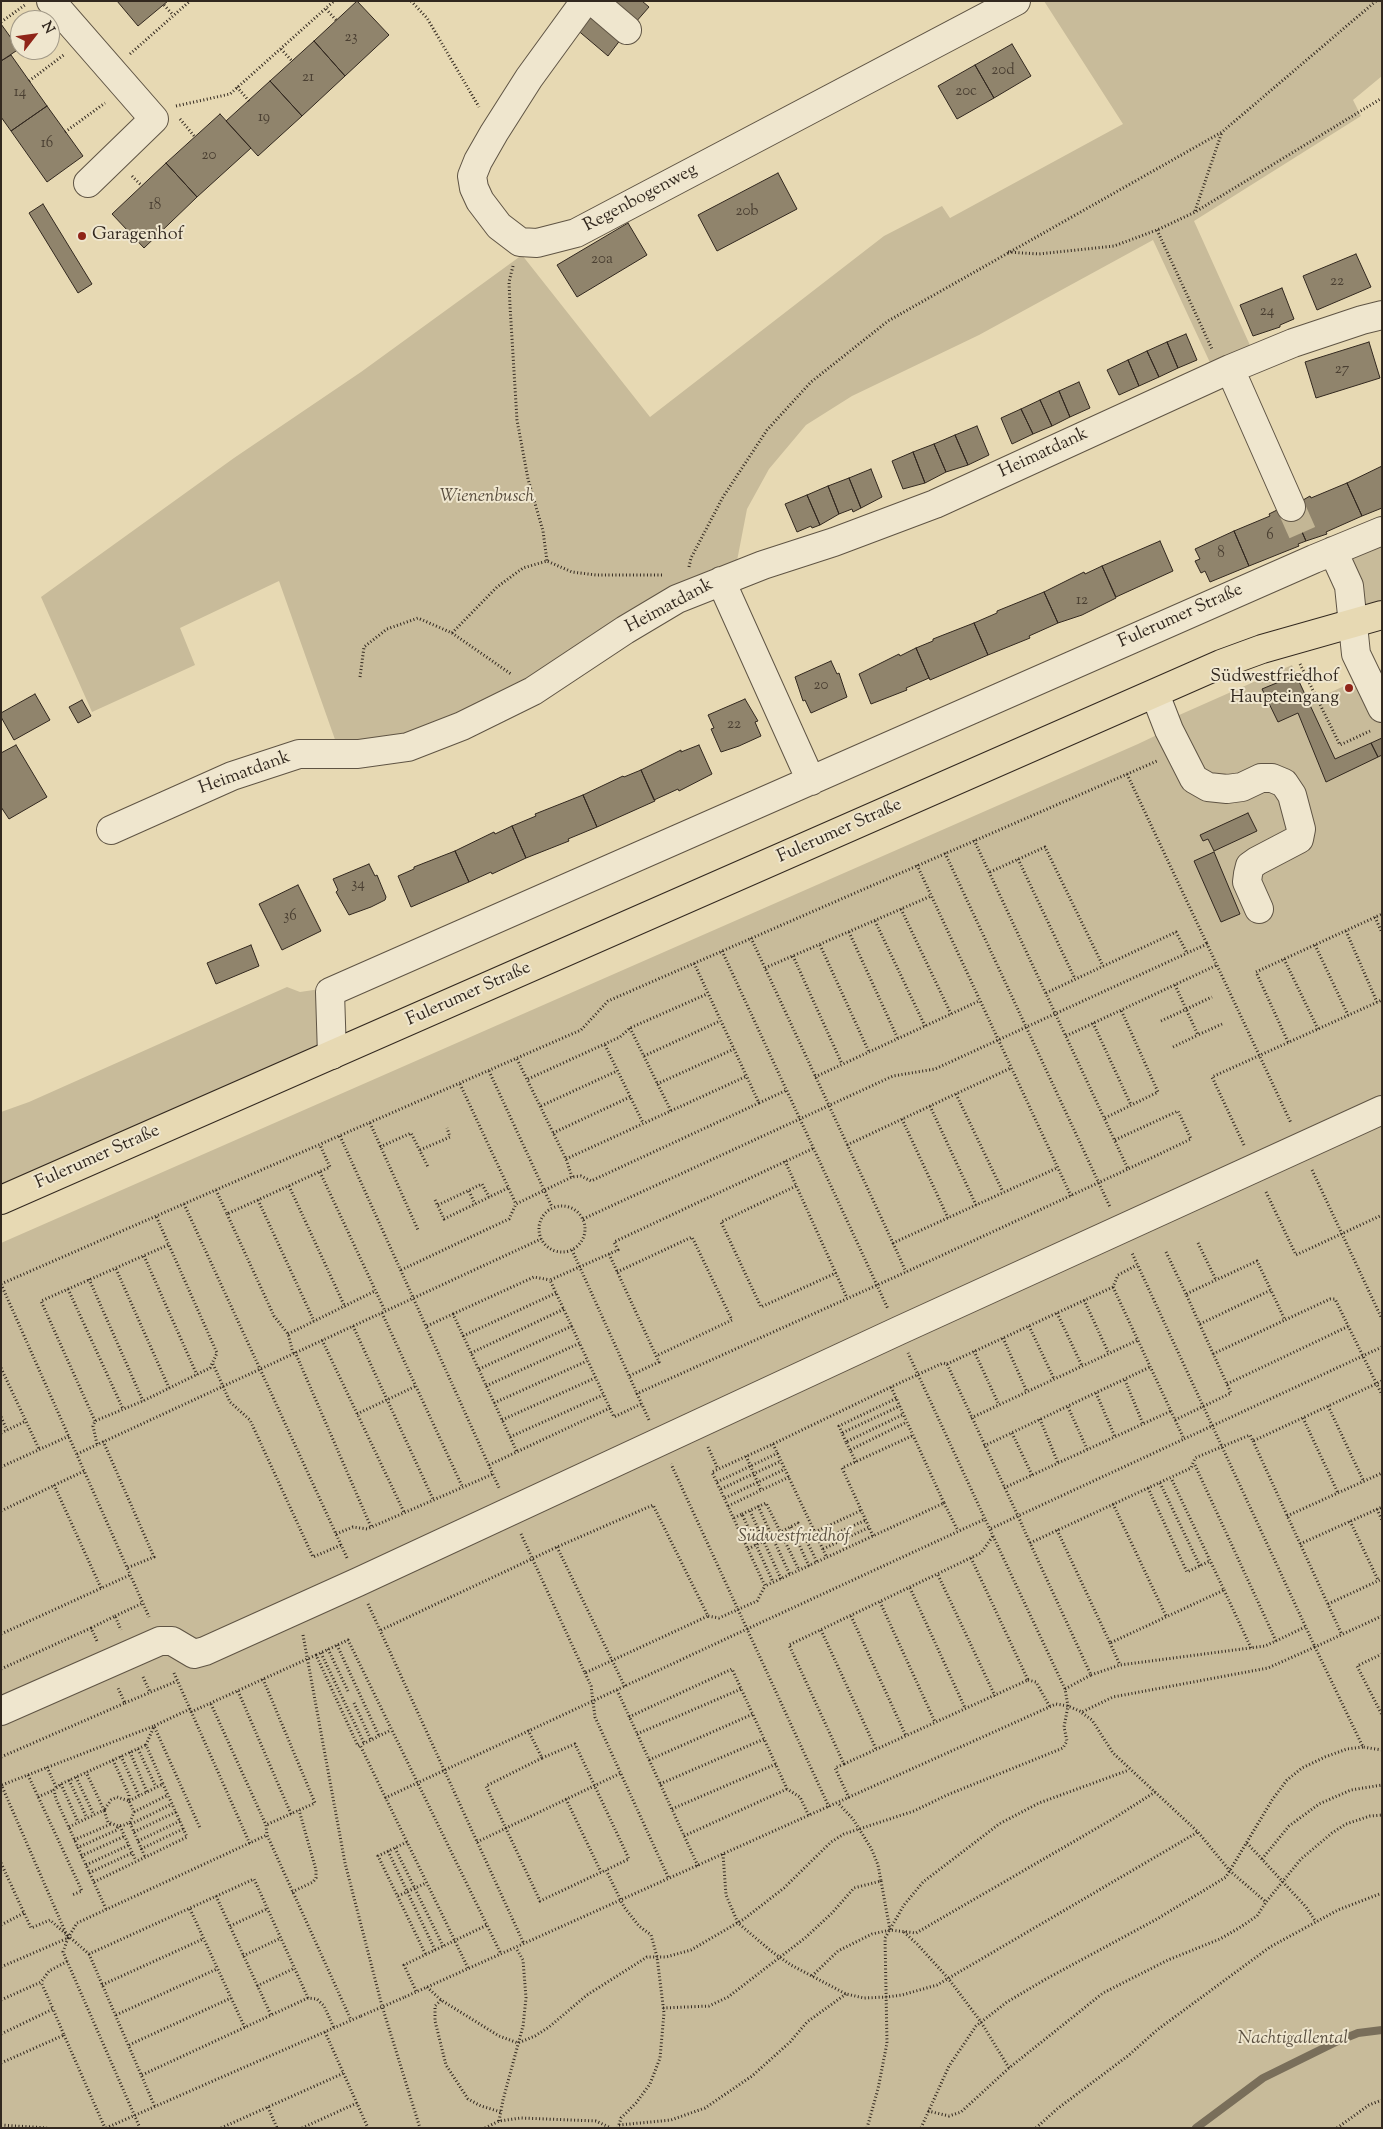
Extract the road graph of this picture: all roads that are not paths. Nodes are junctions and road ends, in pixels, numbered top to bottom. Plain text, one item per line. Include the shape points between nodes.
1 (51, 1) edge
2 (585, 1) edge
3 (593, 1) edge
4 (1016, 1) edge
5 (627, 30) dead end
6 (88, 183) dead end
7 (1382, 316) edge
8 (1222, 362) junction
9 (1291, 507) tunnel mouth
10 (1382, 531) edge
11 (1317, 550) junction
12 (721, 580) junction
13 (1382, 614) edge
14 (1353, 622) junction
15 (1155, 694) junction
16 (1378, 719) edge
17 (811, 781) junction
18 (111, 830) dead end
19 (1259, 909) dead end
20 (332, 1055) junction
21 (1382, 1110) edge
22 (1, 1200) edge
23 (1, 1711) edge

1 - 6 street via 118,79 162,113
2 - 4 street, Regenbogenweg via 534,70 494,133 472,176 480,201 499,226 520,242 537,243 576,233
3 - 5 street
7 - 8 street, Heimatdank
8 - 9 street
8 - 12 street, Heimatdank via 935,504
10 - 11 street, Fulerumer Straße
11 - 14 street via 1348,586
11 - 17 street, Fulerumer Straße
12 - 17 street
12 - 18 street, Heimatdank via 677,599 533,691 462,726 408,747 358,754 299,754 232,776
13 - 14 main road, Fulerumer Straße
14 - 15 main road, Fulerumer Straße via 1262,649
14 - 16 street via 1356,654
15 - 19 street via 1194,778 1208,786 1226,789 1242,787 1261,778 1272,778 1284,783 1292,795 1301,829 1299,839 1250,866 1247,882
15 - 20 main road, Fulerumer Straße
17 - 20 street, Fulerumer Straße via 330,992
20 - 22 main road, Fulerumer Straße
21 - 23 street via 299,1610 199,1653 194,1654 172,1641 160,1642

